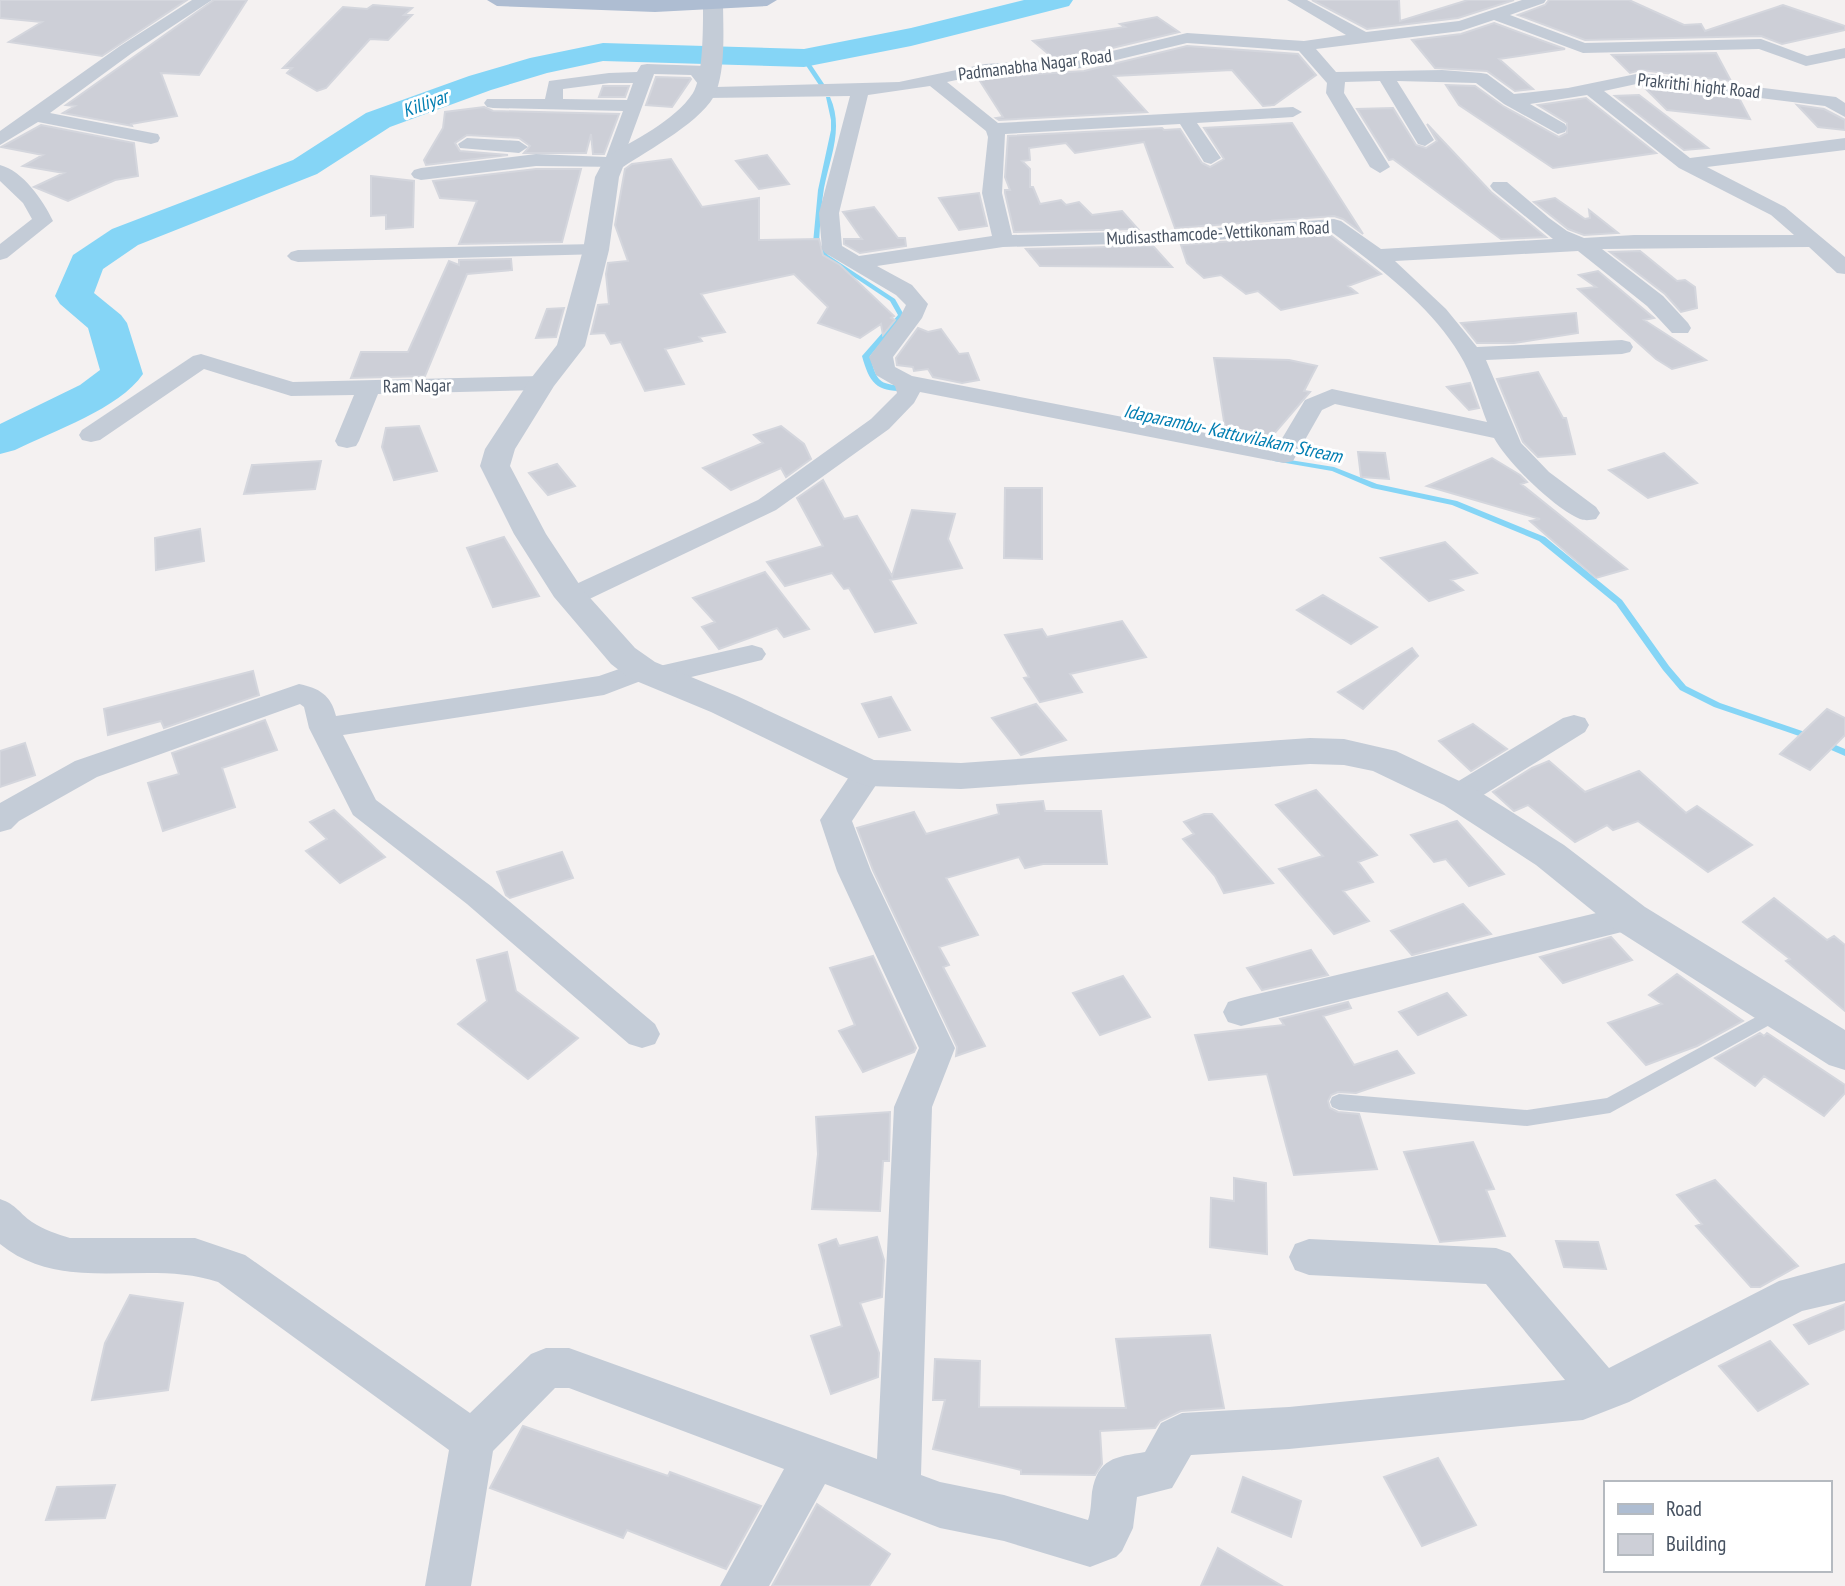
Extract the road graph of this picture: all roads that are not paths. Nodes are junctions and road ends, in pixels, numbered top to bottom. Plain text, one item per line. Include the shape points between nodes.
1 (204, 0) edge
2 (497, 0) edge
3 (640, 0) edge
4 (767, 0) edge
5 (1295, 0) edge
6 (1538, 0) edge
7 (712, 2) edge
8 (1495, 15) junction
9 (1363, 37) junction
10 (1304, 46) junction
11 (1845, 53) edge
12 (1385, 76) junction
13 (644, 77) junction
14 (1331, 77) junction
15 (934, 80) junction
16 (707, 89) junction
17 (1590, 89) junction
18 (849, 90) junction
19 (1510, 100) junction
20 (493, 103) dead end
21 (553, 106) junction
22 (634, 106) junction
23 (1293, 111) dead end
24 (1845, 112) edge
25 (36, 116) junction
26 (1185, 118) junction
27 (1558, 128) dead end
28 (994, 129) junction
29 (151, 138) dead end
30 (0, 139) edge
31 (1425, 140) dead end
32 (467, 144) dead end
33 (1845, 144) edge
34 (616, 157) junction
35 (1211, 158) dead end
36 (1686, 164) junction
37 (1380, 167) dead end
38 (0, 171) edge
39 (421, 174) dead end
40 (1500, 186) dead end
41 (1003, 241) junction
42 (1814, 241) junction
43 (1584, 245) junction
44 (596, 250) junction
45 (0, 254) edge
46 (298, 256) dead end
47 (1377, 256) junction
48 (856, 263) junction
49 (1845, 268) edge
50 (1680, 328) dead end
51 (1622, 347) dead end
52 (1471, 354) junction
53 (542, 383) junction
54 (369, 387) junction
55 (906, 387) junction
56 (1503, 433) junction
57 (91, 435) dead end
58 (347, 441) dead end
59 (1587, 513) dead end
60 (571, 597) junction
61 (752, 654) dead end
62 (650, 673) junction
63 (1574, 725) dead end
64 (324, 728) junction
65 (868, 773) junction
66 (1458, 796) junction
67 (3, 814) edge
68 (1630, 918) junction
69 (1780, 1011) junction
70 (1241, 1012) dead end
71 (642, 1034) dead end
72 (1845, 1052) edge
73 (1339, 1102) dead end
74 (0, 1216) edge
75 (1309, 1257) dead end
76 (1845, 1282) edge
77 (1602, 1392) junction
78 (473, 1441) junction
79 (814, 1460) junction
80 (898, 1488) junction
81 (448, 1586) edge
82 (743, 1586) edge

1 - 25 street via 135,41
2 - 7 main road via 685,6
3 - 7 main road
4 - 7 main road
5 - 9 street
6 - 8 street
7 - 16 street
8 - 9 street via 1461,26
8 - 11 street via 1583,47 1761,44 1806,61
9 - 10 street, Padmanabha Nagar Road
10 - 14 street
10 - 15 street, Padmanabha Nagar Road via 1187,38 1083,62 985,69
12 - 14 street
12 - 19 street via 1469,75 1490,83
12 - 31 street
13 - 16 street via 647,69 700,70
13 - 21 street via 555,85
13 - 22 street
14 - 37 street via 1336,81 1335,93
15 - 18 street, Padmanabha Nagar Road
15 - 28 street
16 - 18 street, Padmanabha Nagar Road
16 - 34 street via 679,121
17 - 19 street, Prakrithi hight Road
17 - 24 street, Prakrithi hight Road via 1641,78 1830,101
17 - 36 street
18 - 48 street via 829,233 832,249
19 - 27 street
20 - 21 street
21 - 22 street
22 - 34 street
23 - 26 street
25 - 29 street
25 - 30 street
26 - 28 street
26 - 35 street
28 - 41 street via 992,193
32 - 34 street
33 - 36 street
34 - 39 street via 536,160
34 - 44 street via 607,177
36 - 42 street via 1778,211
38 - 45 street via 20,187 43,221
40 - 43 street via 1560,235
41 - 47 street, Mudisasthamcode- Vettikonam Road via 1189,236 1334,225
41 - 48 street, Mudisasthamcode- Vettikonam Road
42 - 43 street
42 - 49 street
43 - 47 street
43 - 50 street via 1655,301
44 - 46 street
44 - 53 street via 571,346
47 - 52 street, Mudisasthamcode- Vettikonam Road via 1435,308
48 - 55 street via 904,290 917,304 881,357 884,370
51 - 52 street
52 - 56 street, Mudisasthamcode- Vettikonam Road
53 - 54 street, Ram Nagar
53 - 60 street via 500,449 495,466 530,534
54 - 57 street, Ram Nagar via 291,389 201,361
54 - 58 street
55 - 56 street via 1047,409 1284,456 1313,405 1332,396
55 - 60 street via 880,424 767,505
56 - 59 street, Mudisasthamcode- Vettikonam Road via 1521,459
60 - 62 street via 623,656
61 - 62 street
62 - 64 street via 604,685
62 - 65 street
63 - 66 street
64 - 67 street via 317,700 299,694 86,769
64 - 71 street via 364,807 479,895
65 - 66 street via 961,776 1344,752 1384,760
65 - 80 street via 836,820 854,871 937,1048 913,1107
66 - 68 street via 1550,855
68 - 69 street
68 - 70 street
69 - 72 street
69 - 73 lane via 1610,1105 1527,1118
74 - 78 street via 16,1234 70,1256 195,1256 231,1268
75 - 77 street via 1496,1266
76 - 77 street via 1794,1294
77 - 80 street via 1549,1404 1182,1434 1174,1438 1161,1469 1117,1482 1111,1527 1106,1537 1090,1544 940,1504
78 - 79 street via 536,1376 554,1367 569,1368
78 - 81 street
79 - 80 street
79 - 82 street

